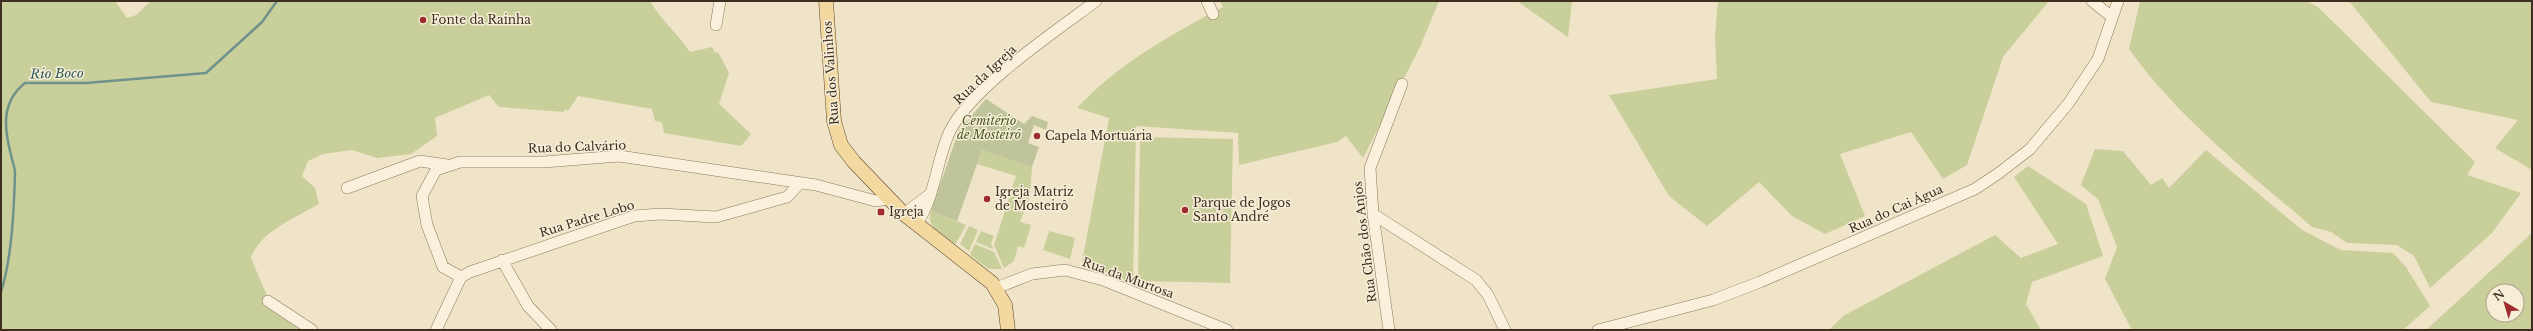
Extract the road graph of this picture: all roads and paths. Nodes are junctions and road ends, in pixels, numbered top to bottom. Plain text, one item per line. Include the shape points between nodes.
1 (720, 1) edge
2 (826, 1) edge
3 (1096, 1) edge
4 (1207, 1) edge
5 (2092, 1) edge
6 (2118, 1) edge
7 (1213, 14) dead end
8 (2112, 17) junction
9 (716, 25) dead end
10 (1402, 84) dead end
11 (448, 165) junction
12 (800, 183) junction
13 (347, 188) dead end
14 (929, 195) junction
15 (888, 199) junction
16 (904, 214) junction
17 (1373, 214) junction
18 (916, 224) junction
19 (502, 260) junction
20 (461, 278) junction
21 (996, 288) junction
22 (268, 301) dead end
23 (312, 330) edge
24 (436, 330) edge
25 (551, 330) edge
26 (1008, 330) edge
27 (1227, 330) edge
28 (1389, 330) edge
29 (1505, 330) edge
30 (1598, 330) edge

1 - 9 street
2 - 15 main road, Rua dos Valinhos via 837,136 849,157
3 - 14 street, Rua da Igreja via 1031,50 961,114 949,132
4 - 7 street
5 - 8 street
6 - 8 street, Rua do Cai Água
8 - 30 street, Rua do Cai Água via 2098,59 2068,104 2030,149 2000,173 1975,188 1760,282 1713,300
10 - 17 street, Rua Chão dos Anjos via 1370,168
11 - 12 street, Rua do Calvário via 460,162 544,162 619,156
11 - 13 street via 420,161
11 - 20 street, Rua do Calvário via 436,170 422,196 427,224 443,267
12 - 15 street, Rua do Calvário via 816,184 876,202
12 - 19 street, Rua Padre Lobo via 787,197 716,217 661,214 634,216
14 - 16 street
14 - 18 street, Rua da Igreja via 924,214
15 - 16 main road, Rua dos Valinhos
16 - 18 main road, Rua dos Valinhos
17 - 28 street, Rua Chão dos Anjos
17 - 29 street via 1476,280 1488,295
18 - 21 main road, Rua dos Valinhos via 984,275
19 - 20 street, Rua Padre Lobo
19 - 25 street via 528,306
20 - 24 street
21 - 26 main road, Rua dos Valinhos via 1007,311
21 - 27 street, Rua da Murtosa via 1032,274 1064,270 1103,280
22 - 23 street

